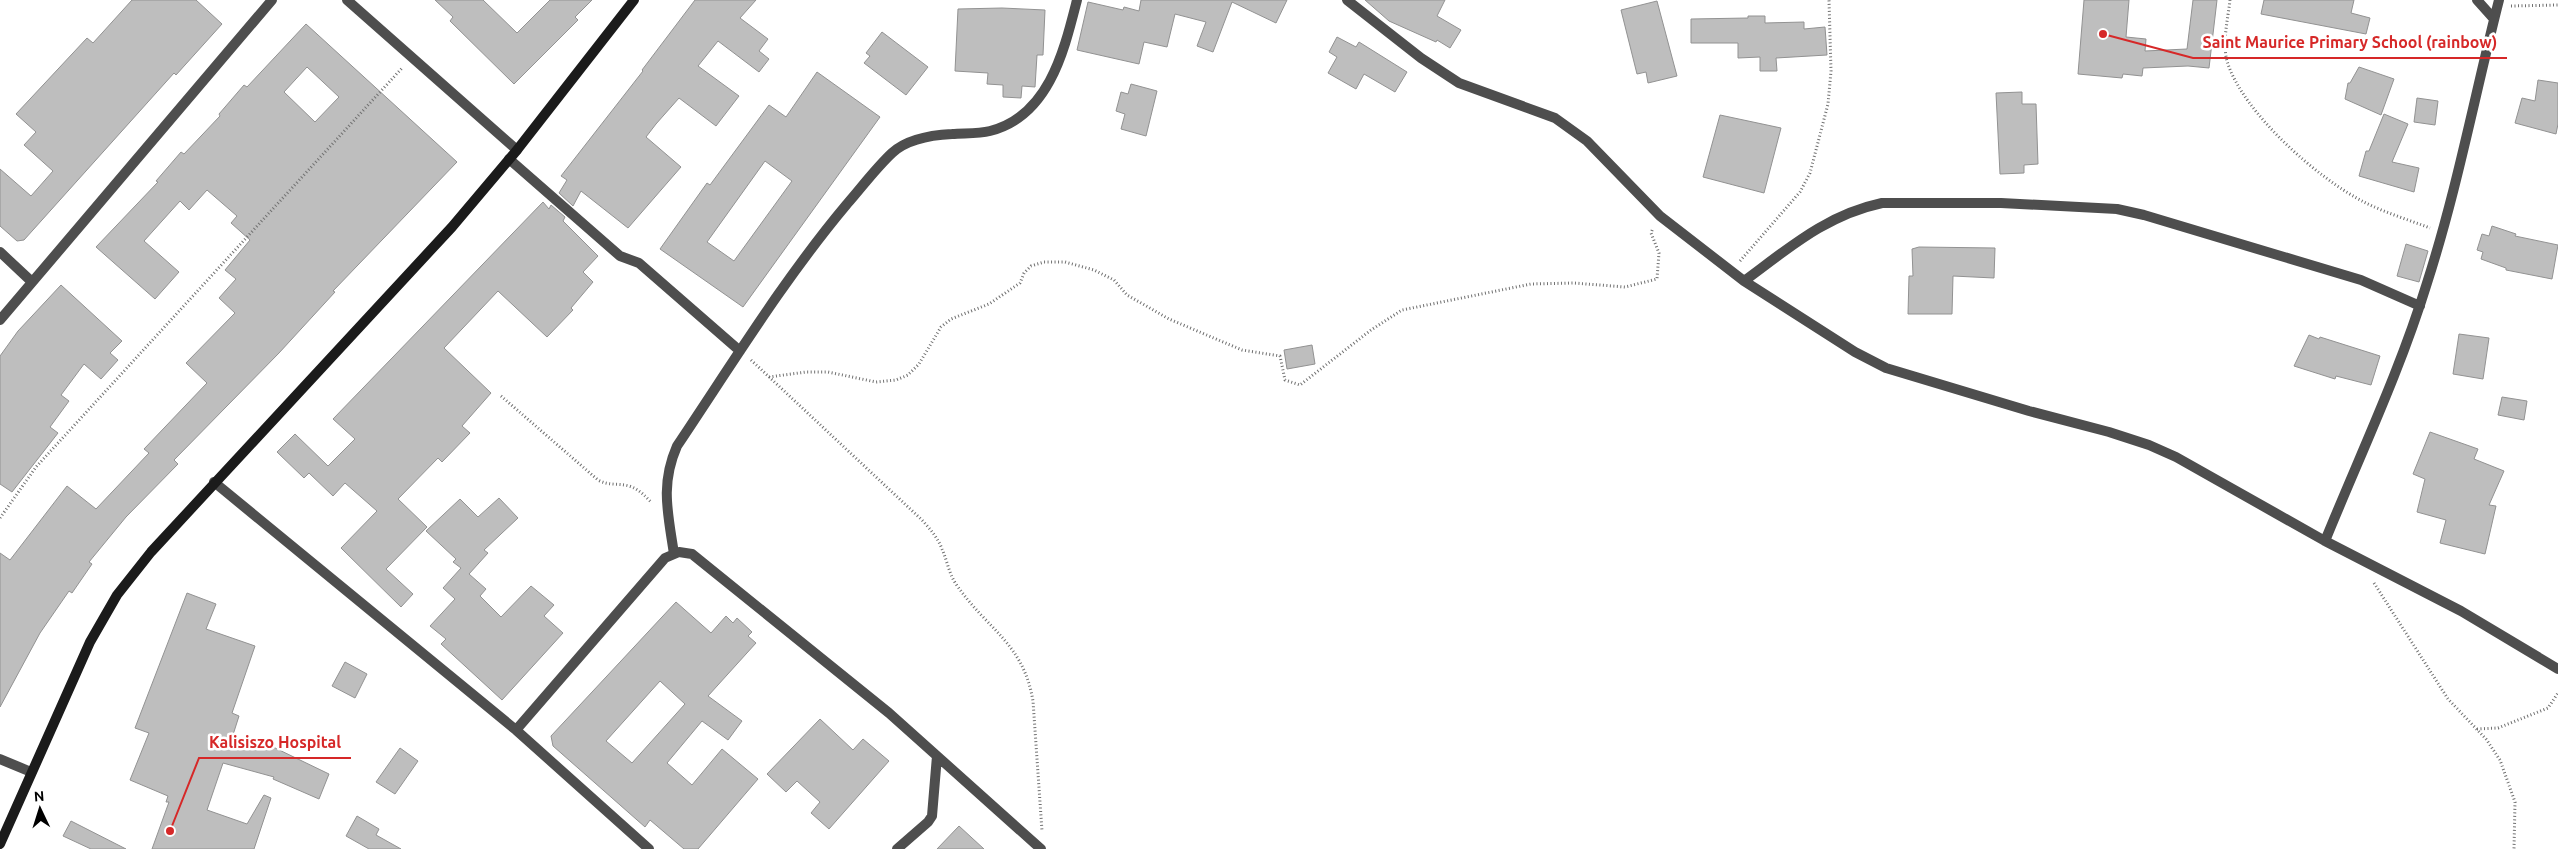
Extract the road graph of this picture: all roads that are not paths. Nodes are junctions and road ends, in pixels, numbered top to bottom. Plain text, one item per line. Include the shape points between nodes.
1 (272, 0) edge
2 (347, 0) edge
3 (634, 0) edge
4 (1077, 0) edge
5 (1347, 0) edge
6 (2477, 0) edge
7 (2498, 3) edge
8 (2494, 18) junction
9 (517, 150) junction
10 (509, 159) junction
11 (0, 252) edge
12 (31, 281) junction
13 (1744, 281) junction
14 (2420, 306) junction
15 (0, 320) edge
16 (740, 351) junction
17 (214, 482) junction
18 (2325, 540) junction
19 (674, 554) junction
20 (2558, 669) edge
21 (516, 730) junction
22 (937, 756) junction
23 (0, 759) edge
24 (31, 772) junction
25 (0, 844) edge
26 (1042, 844) edge
27 (649, 849) edge
28 (897, 849) edge

1 - 12 street
2 - 9 street
3 - 9 street
4 - 16 street via 1056,70 1034,104 1014,121 989,131 944,134 907,142 893,152 816,241
5 - 13 street via 1421,58 1459,83 1555,118 1587,141 1660,216
6 - 8 street
7 - 8 street
8 - 14 street via 2442,233
9 - 10 street
10 - 16 street via 620,256 639,263
10 - 17 street via 452,227
11 - 12 street
12 - 15 street
13 - 14 street via 1814,229 1863,207 1882,203 2001,203 2117,209 2144,215 2361,280
13 - 18 street via 1855,352 1886,368 2149,445
14 - 18 street
16 - 19 street via 677,446 669,464 665,485
17 - 21 street
17 - 24 street via 151,552 118,595 90,642
18 - 20 street via 2461,611
19 - 21 street via 665,558
19 - 22 street via 692,554
21 - 27 street
22 - 26 street
22 - 28 street via 932,816
23 - 24 street
24 - 25 street

